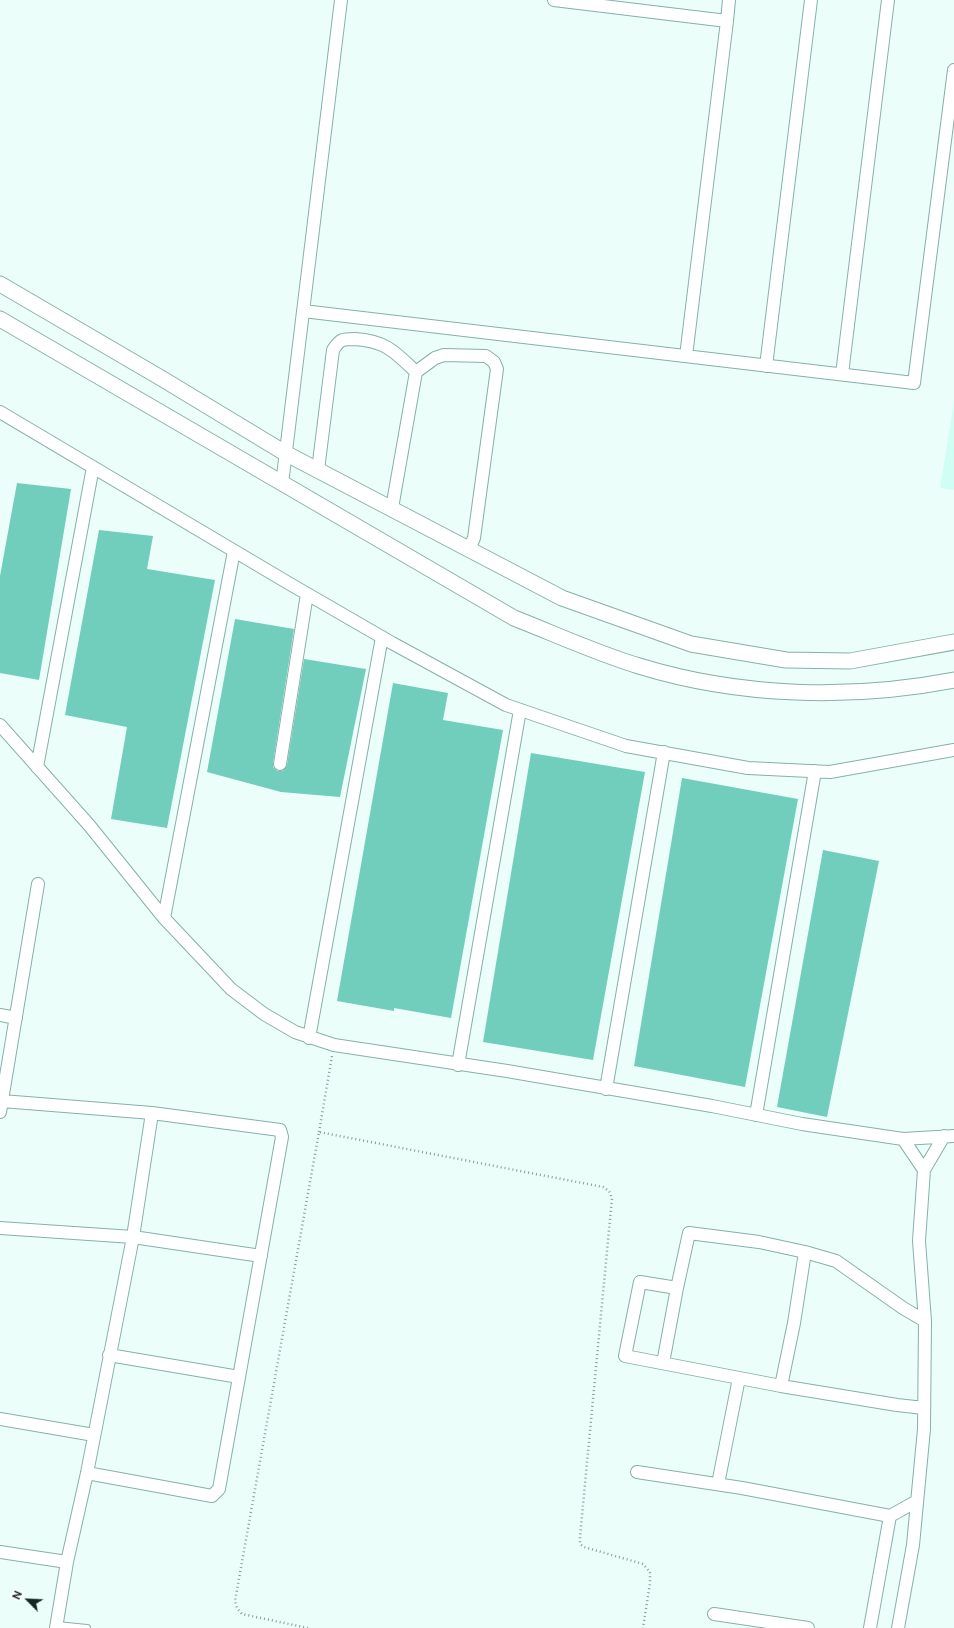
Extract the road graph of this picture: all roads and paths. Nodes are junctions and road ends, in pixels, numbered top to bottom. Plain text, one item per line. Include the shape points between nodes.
1 (341, 0) edge
2 (554, 0) edge
3 (729, 0) edge
4 (811, 0) edge
5 (888, 0) edge
6 (726, 21) junction
7 (954, 70) edge
8 (0, 284) edge
9 (303, 311) junction
10 (0, 319) edge
11 (686, 356) junction
12 (766, 366) junction
13 (416, 372) junction
14 (842, 374) junction
15 (0, 412) edge
16 (286, 453) junction
17 (93, 467) junction
18 (318, 470) junction
19 (282, 484) junction
20 (392, 508) junction
21 (469, 549) junction
22 (234, 551) junction
23 (307, 594) junction
24 (382, 637) junction
25 (954, 642) edge
26 (954, 680) edge
27 (520, 710) junction
28 (0, 725) edge
29 (954, 750) edge
30 (664, 752) junction
31 (280, 764) dead end
32 (37, 766) junction
33 (815, 771) junction
34 (38, 884) dead end
35 (164, 918) junction
36 (0, 1015) edge
37 (16, 1018) junction
38 (309, 1038) junction
39 (334, 1045) junction
40 (458, 1064) junction
41 (606, 1089) junction
42 (1, 1106) edge
43 (152, 1112) junction
44 (756, 1115) junction
45 (319, 1132) junction
46 (949, 1136) edge
47 (903, 1139) junction
48 (924, 1170) junction
49 (0, 1228) edge
50 (133, 1237) junction
51 (805, 1252) junction
52 (261, 1256) junction
53 (677, 1288) junction
54 (925, 1318) junction
55 (109, 1355) junction
56 (663, 1363) junction
57 (239, 1377) junction
58 (739, 1378) junction
59 (781, 1386) junction
60 (924, 1408) junction
61 (0, 1419) edge
62 (94, 1435) junction
63 (637, 1472) dead end
64 (87, 1473) junction
65 (718, 1484) junction
66 (917, 1501) junction
67 (890, 1516) junction
68 (0, 1552) edge
69 (68, 1562) junction
70 (714, 1614) dead end
71 (729, 1622) edge
72 (57, 1627) edge
73 (87, 1628) edge
74 (308, 1628) edge
75 (643, 1628) edge
76 (808, 1628) edge
77 (870, 1628) edge
78 (898, 1628) edge

1 - 9 street
2 - 6 street
3 - 6 street
4 - 12 street
5 - 14 street
6 - 11 street
7 - 14 street via 914,383
8 - 16 street
9 - 11 street
9 - 16 street
10 - 19 street
11 - 12 street
12 - 14 street
13 - 18 street via 388,348 371,340 344,339 337,342 333,350
13 - 20 street
13 - 21 street via 434,358 444,355 486,356 494,362 497,369 474,538
15 - 17 street
16 - 18 street
16 - 19 street
17 - 22 street
17 - 32 street
18 - 20 street
19 - 26 street via 514,618 639,666 693,679 763,691 818,693 879,690
20 - 21 street
21 - 25 street via 562,598 691,644 786,660 850,661
22 - 23 street
22 - 35 street
23 - 24 street
23 - 31 street
24 - 27 street via 506,705
24 - 38 street
27 - 30 street via 626,746
27 - 40 street
28 - 32 street
29 - 33 street via 830,772
30 - 33 street via 748,768
30 - 41 street
32 - 35 street
33 - 44 street
34 - 37 street
35 - 38 street via 231,989 264,1014
36 - 37 street
37 - 42 street
38 - 39 street
39 - 40 street
39 - 45 path
40 - 41 street
41 - 44 street
42 - 43 street
43 - 50 street
43 - 52 street via 280,1130 282,1137
44 - 47 street
45 - 74 path via 235,1601 242,1614
45 - 75 path via 603,1187 609,1191 612,1198 580,1544 643,1564 650,1572
46 - 47 street
46 - 48 street
47 - 48 street
48 - 54 street via 919,1241
49 - 50 street
50 - 52 street
50 - 55 street
51 - 53 street via 758,1242 689,1233
51 - 54 street via 836,1260 903,1308
51 - 59 street
52 - 57 street
53 - 56 street
53 - 56 street via 640,1282 625,1356
54 - 60 street
55 - 57 street
55 - 62 street
56 - 58 street
57 - 64 street via 220,1489 212,1496
58 - 59 street
58 - 65 street
59 - 60 street
60 - 66 street
61 - 62 street
62 - 64 street
63 - 65 street
64 - 69 street
65 - 67 street
66 - 67 street
66 - 78 street via 913,1545
67 - 77 street
68 - 69 street
69 - 72 street
70 - 71 street
71 - 76 street
72 - 73 lane

